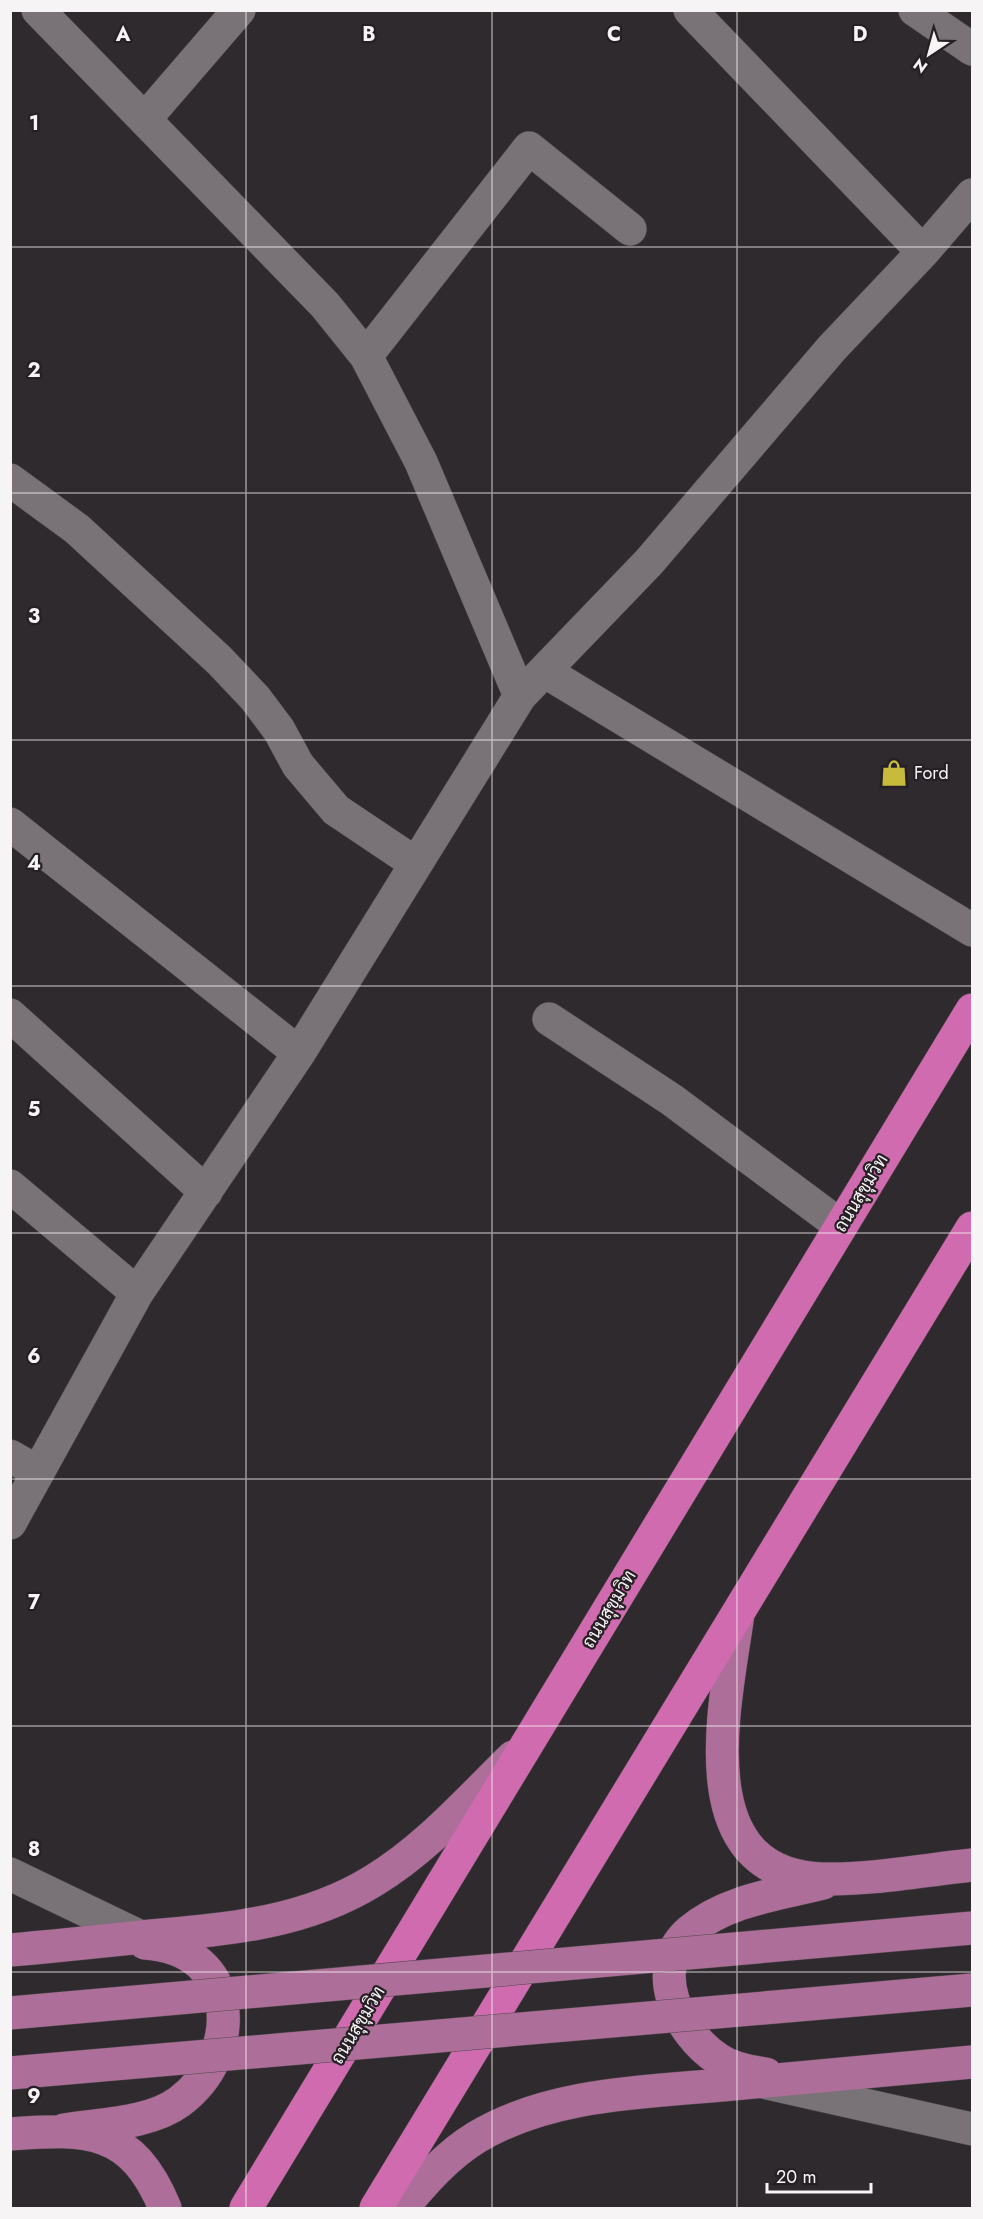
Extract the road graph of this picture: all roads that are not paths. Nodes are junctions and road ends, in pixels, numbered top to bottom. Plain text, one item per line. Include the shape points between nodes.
1 (38, 10) edge
2 (239, 10) edge
3 (690, 10) edge
4 (915, 10) edge
5 (972, 49) edge
6 (145, 119) junction
7 (972, 195) edge
8 (630, 228) dead end
9 (922, 252) junction
10 (366, 356) junction
11 (10, 480) edge
12 (544, 671) junction
13 (520, 696) junction
14 (10, 824) edge
15 (415, 863) junction
16 (972, 930) edge
17 (972, 1010) edge
18 (10, 1016) edge
19 (549, 1019) dead end
20 (299, 1053) junction
21 (10, 1186) edge
22 (206, 1192) junction
23 (841, 1226) junction
24 (972, 1228) edge
25 (137, 1293) junction
26 (10, 1456) edge
27 (38, 1472) junction
28 (10, 1523) edge
29 (738, 1614) junction
30 (531, 1740) junction
31 (972, 1865) edge
32 (10, 1874) edge
33 (841, 1878) junction
34 (972, 1928) edge
35 (141, 1937) junction
36 (107, 1941) junction
37 (10, 1950) edge
38 (972, 1990) edge
39 (10, 2013) edge
40 (972, 2062) edge
41 (10, 2073) edge
42 (794, 2078) junction
43 (760, 2082) junction
44 (972, 2129) edge
45 (64, 2130) junction
46 (10, 2134) edge
47 (165, 2208) edge
48 (246, 2208) edge
49 (376, 2208) edge
50 (402, 2208) edge

1 - 6 street
2 - 6 street
3 - 9 street
4 - 5 street
6 - 10 street via 325,305
7 - 9 street
8 - 10 street via 529,148
9 - 12 street via 832,348 649,562
10 - 13 street via 421,462
11 - 15 street via 77,529 219,660 255,698 298,765 336,810
12 - 13 street
12 - 16 street
13 - 15 street
14 - 20 street
15 - 20 street
17 - 23 highway, ถนนสุขุมวิท
18 - 22 street
19 - 23 street via 672,1100
20 - 22 street
21 - 25 street
22 - 25 street
23 - 30 highway, ถนนสุขุมวิท
24 - 29 highway
25 - 27 street
26 - 27 street
27 - 28 street
29 - 33 main road via 722,1736 723,1783 731,1816 751,1848 771,1865 794,1875
29 - 49 highway
30 - 35 main road via 406,1857 348,1895 262,1923
30 - 48 highway, ถนนสุขุมวิท
31 - 33 main road
32 - 35 street
33 - 42 main road via 718,1913 689,1932 671,1961 670,1992 675,2007 704,2048 737,2068
34 - 39 main road, bridge
35 - 36 main road
36 - 37 main road
36 - 45 main road via 165,1947 201,1965 212,1976 223,2001 221,2038 204,2076 177,2104 139,2118
38 - 41 main road, bridge
40 - 42 main road
42 - 43 main road
43 - 44 street
43 - 50 main road via 584,2101 506,2122 477,2136 452,2155
45 - 46 main road
45 - 47 main road via 104,2138 126,2150 141,2166

